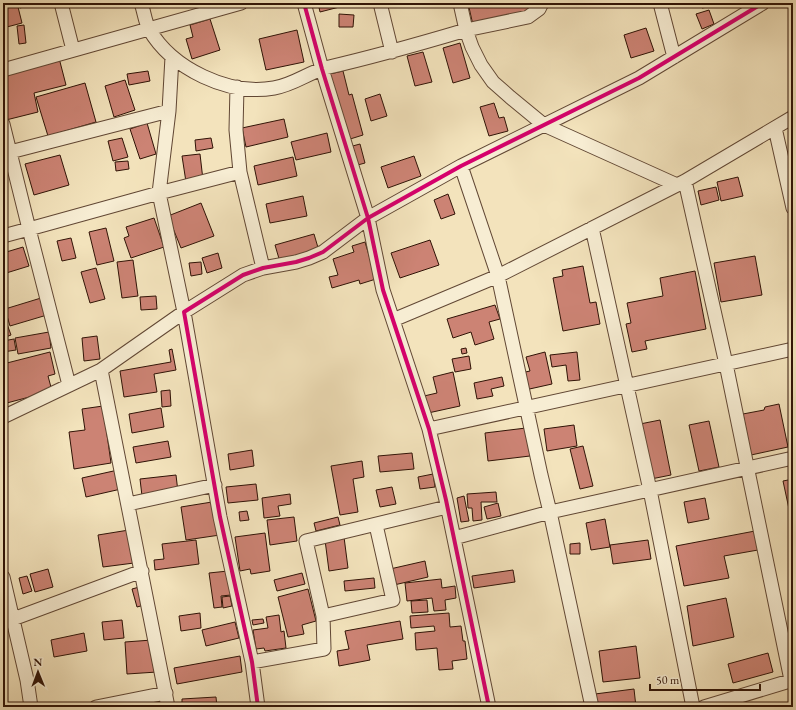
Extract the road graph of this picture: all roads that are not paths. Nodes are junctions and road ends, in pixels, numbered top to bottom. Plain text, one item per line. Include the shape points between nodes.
1 (61, 3) edge
2 (141, 3) edge
3 (241, 3) edge
4 (304, 3) edge
5 (380, 3) edge
6 (460, 3) edge
7 (542, 3) edge
8 (660, 3) edge
9 (763, 3) edge
10 (220, 6) edge
11 (749, 7) edge
12 (149, 28) junction
13 (466, 30) junction
14 (73, 50) junction
15 (392, 52) junction
16 (172, 57) junction
17 (674, 57) junction
18 (322, 69) junction
19 (3, 70) edge
20 (237, 87) junction
21 (169, 111) junction
22 (793, 117) edge
23 (3, 124) edge
24 (544, 125) junction
25 (775, 128) junction
26 (10, 152) junction
27 (461, 166) junction
28 (240, 172) junction
29 (681, 183) junction
30 (159, 193) junction
31 (793, 208) edge
32 (368, 218) junction
33 (592, 228) junction
34 (30, 229) junction
35 (3, 236) edge
36 (263, 268) junction
37 (498, 276) junction
38 (184, 312) junction
39 (393, 320) junction
40 (793, 349) edge
41 (726, 364) junction
42 (102, 370) junction
43 (68, 385) junction
44 (627, 385) junction
45 (526, 407) junction
46 (3, 417) edge
47 (429, 429) junction
48 (793, 458) edge
49 (748, 468) junction
50 (215, 485) junction
51 (650, 490) junction
52 (128, 504) junction
53 (448, 507) junction
54 (550, 512) junction
55 (376, 525) junction
56 (454, 538) junction
57 (142, 571) junction
58 (3, 577) edge
59 (323, 616) junction
60 (12, 619) junction
61 (252, 662) junction
62 (792, 680) edge
63 (166, 693) junction
64 (31, 707) edge
65 (96, 707) edge
66 (168, 707) edge
67 (258, 707) edge
68 (490, 707) edge
69 (592, 707) edge
70 (693, 707) edge
71 (704, 707) edge

1 - 14 street
2 - 12 street
3 - 10 street
4 - 18 street
5 - 15 street
6 - 13 street
7 - 13 street via 539,10 528,17
8 - 17 street
9 - 11 street
10 - 12 street
11 - 17 street
12 - 14 street
12 - 16 street
13 - 15 street
13 - 24 street via 481,65 493,82
14 - 19 street
15 - 18 street
16 - 20 street via 185,67 206,77
16 - 21 street
17 - 24 street via 639,78
18 - 20 street via 276,88 250,90
18 - 32 street
20 - 28 street via 236,130
21 - 26 street
21 - 30 street
22 - 25 street
23 - 26 street
24 - 27 street
24 - 29 street
25 - 29 street
25 - 31 street
26 - 34 street
27 - 32 street
27 - 37 street
28 - 30 street
28 - 36 street
29 - 33 street
29 - 41 street
30 - 34 street
30 - 38 street
32 - 36 street via 323,252 296,262
32 - 39 street via 383,290
33 - 37 street
33 - 44 street
34 - 35 street
34 - 43 street
36 - 38 street via 243,275
37 - 39 street
37 - 45 street
38 - 42 street
38 - 50 street
39 - 47 street
40 - 41 street
41 - 44 street
41 - 49 street
42 - 43 street
42 - 52 street
43 - 46 street
44 - 45 street
44 - 51 street
45 - 47 street
45 - 54 street
47 - 53 street
48 - 49 street
49 - 51 street
49 - 62 street
50 - 52 street
50 - 61 street
51 - 54 street
51 - 70 street
52 - 57 street
53 - 55 street
53 - 56 street
54 - 56 street
54 - 69 street
55 - 59 street via 306,542
55 - 59 street via 393,600
56 - 68 street
57 - 60 street
57 - 63 street
58 - 60 street
59 - 61 street via 324,649
60 - 64 street
61 - 67 street
62 - 71 street
63 - 65 street
63 - 66 street

